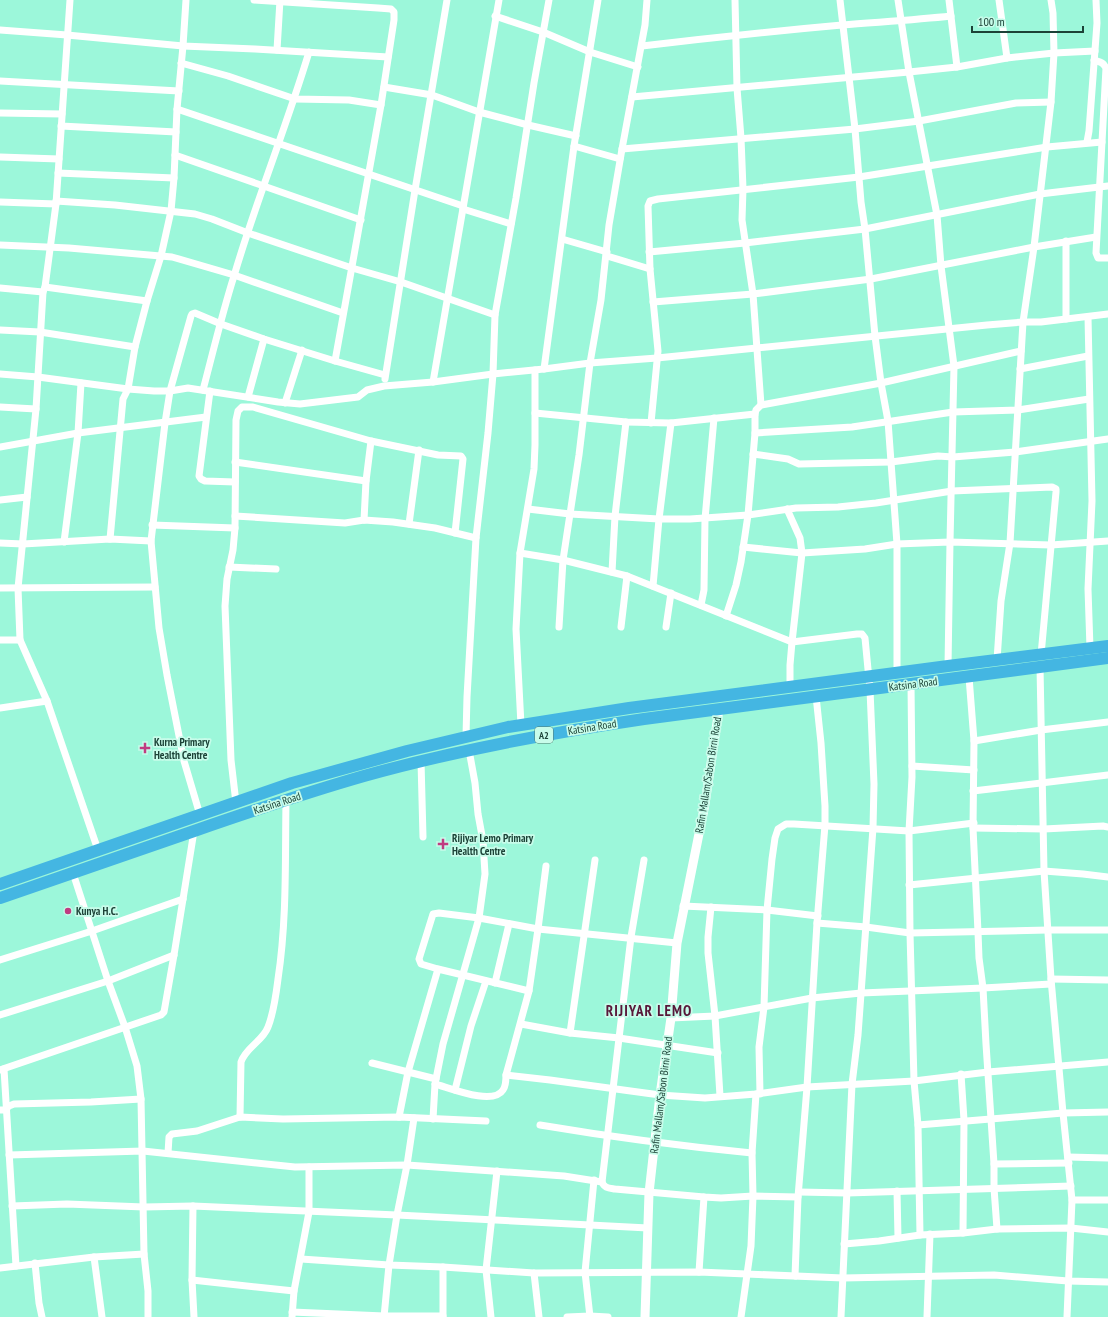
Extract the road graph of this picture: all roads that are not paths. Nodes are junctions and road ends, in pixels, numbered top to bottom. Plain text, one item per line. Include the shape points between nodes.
1 (70, 0) edge
2 (186, 0) edge
3 (254, 0) edge
4 (447, 0) edge
5 (499, 0) edge
6 (548, 0) edge
7 (598, 0) edge
8 (648, 0) edge
9 (735, 0) edge
10 (840, 0) edge
11 (898, 0) edge
12 (949, 0) edge
13 (999, 0) edge
14 (1051, 0) edge
15 (1096, 0) edge
16 (280, 1) edge
17 (378, 4) edge
18 (495, 16) junction
19 (951, 16) junction
20 (902, 22) junction
21 (842, 25) junction
22 (0, 30) edge
23 (543, 32) junction
24 (67, 35) junction
25 (736, 35) junction
26 (183, 46) junction
27 (642, 46) junction
28 (277, 50) junction
29 (1096, 51) junction
30 (309, 52) junction
31 (590, 52) junction
32 (1054, 53) junction
33 (388, 57) junction
34 (1007, 58) junction
35 (1094, 60) junction
36 (181, 62) junction
37 (638, 67) junction
38 (957, 67) junction
39 (909, 72) junction
40 (849, 78) junction
41 (0, 81) edge
42 (64, 84) junction
43 (384, 87) junction
44 (736, 88) junction
45 (179, 91) junction
46 (432, 95) junction
47 (632, 97) junction
48 (295, 99) junction
49 (1051, 102) junction
50 (381, 105) junction
51 (177, 109) junction
52 (479, 112) junction
53 (0, 113) edge
54 (62, 114) junction
55 (919, 121) junction
56 (528, 125) junction
57 (61, 126) junction
58 (855, 129) junction
59 (176, 132) junction
60 (576, 136) junction
61 (741, 138) junction
62 (1087, 142) junction
63 (1102, 142) junction
64 (279, 143) junction
65 (574, 146) junction
66 (1047, 147) junction
67 (622, 149) junction
68 (175, 155) junction
69 (0, 157) edge
70 (59, 159) junction
71 (620, 159) junction
72 (928, 167) junction
73 (58, 173) junction
74 (369, 173) junction
75 (859, 177) junction
76 (174, 178) junction
77 (263, 186) junction
78 (1104, 186) edge
79 (743, 189) junction
80 (415, 190) junction
81 (1040, 194) junction
82 (0, 202) edge
83 (56, 202) junction
84 (463, 207) junction
85 (171, 211) junction
86 (937, 215) junction
87 (361, 220) junction
88 (511, 224) junction
89 (865, 229) junction
90 (248, 233) junction
91 (1096, 237) junction
92 (562, 239) junction
93 (1066, 241) junction
94 (745, 243) junction
95 (0, 245) edge
96 (1034, 246) junction
97 (51, 247) junction
98 (649, 252) junction
99 (607, 254) junction
100 (162, 256) junction
101 (1108, 258) edge
102 (941, 266) junction
103 (352, 268) junction
104 (650, 269) junction
105 (234, 276) junction
106 (870, 279) junction
107 (400, 282) junction
108 (0, 288) edge
109 (44, 290) junction
110 (753, 294) junction
111 (448, 298) junction
112 (148, 301) junction
113 (653, 302) junction
114 (343, 313) junction
115 (1108, 314) edge
116 (495, 315) junction
117 (1088, 316) junction
118 (1066, 319) junction
119 (1023, 322) junction
120 (221, 324) junction
121 (949, 329) junction
122 (0, 330) edge
123 (40, 332) junction
124 (875, 336) junction
125 (264, 338) junction
126 (135, 347) junction
127 (757, 349) junction
128 (302, 350) junction
129 (1021, 351) junction
130 (1088, 356) junction
131 (657, 358) junction
132 (335, 361) junction
133 (590, 363) junction
134 (954, 366) junction
135 (544, 369) junction
136 (1020, 369) junction
137 (535, 370) junction
138 (0, 374) edge
139 (493, 374) junction
140 (385, 375) junction
141 (38, 377) junction
142 (433, 382) junction
143 (81, 383) junction
144 (881, 383) junction
145 (384, 386) junction
146 (128, 389) junction
147 (170, 391) junction
148 (206, 391) junction
149 (248, 397) junction
150 (1089, 399) junction
151 (285, 403) junction
152 (761, 404) junction
153 (0, 407) edge
154 (36, 409) junction
155 (1018, 410) junction
156 (953, 412) junction
157 (535, 413) junction
158 (755, 414) junction
159 (206, 417) junction
160 (583, 418) junction
161 (714, 418) junction
162 (888, 421) junction
163 (626, 422) junction
164 (165, 423) junction
165 (650, 423) junction
166 (671, 423) junction
167 (120, 429) junction
168 (78, 433) junction
169 (755, 433) junction
170 (1108, 439) edge
171 (33, 441) junction
172 (372, 441) junction
173 (1091, 442) junction
174 (0, 447) edge
175 (419, 450) junction
176 (1015, 452) junction
177 (754, 454) junction
178 (953, 457) junction
179 (236, 462) junction
180 (891, 462) junction
181 (366, 481) junction
182 (235, 482) junction
183 (1013, 489) junction
184 (952, 491) junction
185 (27, 497) junction
186 (0, 500) edge
187 (893, 500) junction
188 (528, 509) junction
189 (787, 509) junction
190 (570, 514) junction
191 (748, 515) junction
192 (236, 516) junction
193 (615, 516) junction
194 (659, 519) junction
195 (705, 519) junction
196 (364, 520) junction
197 (409, 524) junction
198 (152, 526) junction
199 (235, 528) junction
200 (455, 533) junction
201 (476, 538) junction
202 (110, 539) junction
203 (151, 541) junction
204 (1108, 541) edge
205 (64, 542) junction
206 (950, 542) junction
207 (0, 543) edge
208 (1010, 543) junction
209 (1090, 543) junction
210 (23, 544) junction
211 (896, 544) junction
212 (1051, 545) junction
213 (743, 547) junction
214 (802, 552) junction
215 (520, 553) junction
216 (563, 560) junction
217 (229, 567) junction
218 (276, 569) dead end
219 (612, 572) junction
220 (627, 576) junction
221 (653, 586) junction
222 (155, 587) junction
223 (0, 588) edge
224 (18, 588) junction
225 (671, 593) junction
226 (701, 605) junction
227 (726, 616) junction
228 (666, 626) dead end
229 (559, 627) dead end
230 (621, 627) dead end
231 (0, 640) edge
232 (20, 640) junction
233 (792, 642) junction
234 (1108, 646) edge
235 (1090, 648) junction
236 (1041, 655) junction
237 (1108, 658) edge
238 (997, 660) junction
239 (948, 666) junction
240 (1040, 667) junction
241 (897, 673) junction
242 (870, 676) junction
243 (969, 677) junction
244 (911, 684) junction
245 (790, 687) junction
246 (870, 690) junction
247 (816, 696) junction
248 (47, 701) junction
249 (0, 708) edge
250 (719, 709) junction
251 (1108, 722) edge
252 (521, 725) junction
253 (1041, 730) junction
254 (466, 736) junction
255 (974, 741) junction
256 (470, 750) junction
257 (421, 761) junction
258 (912, 766) junction
259 (974, 770) junction
260 (1108, 775) edge
261 (1042, 782) junction
262 (973, 791) junction
263 (286, 800) junction
264 (236, 803) junction
265 (200, 815) junction
266 (825, 825) junction
267 (974, 826) junction
268 (1108, 827) edge
269 (873, 828) junction
270 (1044, 829) junction
271 (194, 831) junction
272 (909, 831) junction
273 (423, 837) dead end
274 (98, 850) junction
275 (595, 860) dead end
276 (644, 860) dead end
277 (546, 866) dead end
278 (1044, 871) junction
279 (73, 873) junction
280 (1108, 877) edge
281 (976, 878) junction
282 (0, 884) edge
283 (910, 884) junction
284 (0, 898) edge
285 (183, 899) junction
286 (683, 906) junction
287 (711, 907) junction
288 (767, 910) junction
289 (479, 918) junction
290 (818, 920) junction
291 (509, 924) junction
292 (866, 927) junction
293 (538, 929) junction
294 (1048, 930) junction
295 (1108, 930) edge
296 (92, 931) junction
297 (978, 932) junction
298 (584, 933) junction
299 (910, 933) junction
300 (631, 938) junction
301 (676, 943) junction
302 (174, 954) junction
303 (0, 960) edge
304 (438, 970) junction
305 (462, 975) junction
306 (1108, 980) edge
307 (108, 981) junction
308 (486, 981) junction
309 (1051, 981) junction
310 (495, 983) junction
311 (983, 988) junction
312 (529, 991) junction
313 (912, 992) junction
314 (861, 994) junction
315 (812, 998) junction
316 (764, 1006) junction
317 (0, 1015) edge
318 (715, 1016) junction
319 (671, 1018) junction
320 (521, 1024) junction
321 (125, 1027) junction
322 (570, 1033) junction
323 (618, 1038) junction
324 (667, 1045) junction
325 (718, 1053) junction
326 (1108, 1062) edge
327 (372, 1063) dead end
328 (1059, 1066) junction
329 (2, 1070) edge
330 (408, 1072) junction
331 (988, 1072) junction
332 (961, 1074) junction
333 (506, 1075) junction
334 (914, 1081) junction
335 (436, 1082) junction
336 (852, 1084) junction
337 (807, 1087) junction
338 (614, 1089) junction
339 (456, 1090) junction
340 (758, 1094) junction
341 (660, 1095) junction
342 (720, 1096) junction
343 (141, 1099) junction
344 (3, 1110) edge
345 (1108, 1112) edge
346 (1063, 1113) junction
347 (240, 1117) junction
348 (399, 1117) junction
349 (414, 1118) junction
350 (433, 1119) junction
351 (964, 1120) junction
352 (991, 1120) junction
353 (486, 1121) dead end
354 (540, 1125) dead end
355 (918, 1125) junction
356 (607, 1137) junction
357 (655, 1143) junction
358 (143, 1150) junction
359 (168, 1153) junction
360 (752, 1153) junction
361 (9, 1155) junction
362 (1108, 1158) edge
363 (1068, 1160) junction
364 (994, 1164) junction
365 (407, 1165) junction
366 (309, 1167) junction
367 (497, 1172) junction
368 (594, 1180) junction
369 (602, 1182) junction
370 (1071, 1186) junction
371 (994, 1188) junction
372 (963, 1189) junction
373 (897, 1191) junction
374 (918, 1191) junction
375 (649, 1193) junction
376 (847, 1193) junction
377 (798, 1195) junction
378 (753, 1196) junction
379 (704, 1197) junction
380 (1072, 1200) junction
381 (1108, 1200) edge
382 (12, 1206) junction
383 (193, 1206) junction
384 (144, 1207) junction
385 (309, 1212) junction
386 (397, 1215) junction
387 (492, 1221) junction
388 (590, 1224) junction
389 (648, 1228) junction
390 (1071, 1228) junction
391 (997, 1229) junction
392 (963, 1232) junction
393 (1108, 1232) edge
394 (930, 1234) junction
395 (920, 1235) junction
396 (898, 1238) junction
397 (844, 1244) junction
398 (144, 1254) junction
399 (94, 1257) junction
400 (300, 1259) junction
401 (35, 1263) junction
402 (389, 1265) junction
403 (16, 1266) junction
404 (443, 1267) junction
405 (0, 1268) edge
406 (486, 1270) junction
407 (585, 1272) junction
408 (699, 1272) junction
409 (534, 1273) junction
410 (646, 1273) junction
411 (747, 1273) junction
412 (795, 1276) junction
413 (929, 1276) junction
414 (844, 1278) junction
415 (192, 1280) junction
416 (1068, 1281) junction
417 (1108, 1282) edge
418 (294, 1291) junction
419 (292, 1314) edge
420 (384, 1316) edge
421 (443, 1316) edge
422 (590, 1316) edge
423 (42, 1317) edge
424 (102, 1317) edge
425 (148, 1317) edge
426 (194, 1317) edge
427 (491, 1317) edge
428 (539, 1317) edge
429 (567, 1317) edge
430 (608, 1317) edge
431 (645, 1317) edge
432 (741, 1317) edge
433 (841, 1317) edge
434 (927, 1317) edge
435 (1067, 1317) edge

1 - 24 street
2 - 26 street
3 - 16 street
4 - 46 street
5 - 18 street
6 - 23 street
7 - 31 street
8 - 27 street
9 - 25 street
10 - 21 street
11 - 20 street
12 - 19 street
13 - 34 street
14 - 32 street
15 - 29 street
16 - 17 street
16 - 28 street
17 - 33 street via 394,12
18 - 23 street
18 - 52 street
19 - 20 street
19 - 38 street
20 - 21 street
20 - 39 street
21 - 25 street
21 - 40 street
22 - 24 street
23 - 31 street
23 - 56 street
24 - 26 street
24 - 42 street
25 - 27 street
25 - 44 street
26 - 28 street
26 - 36 street
27 - 37 street
28 - 30 street
29 - 32 street
29 - 35 street
30 - 33 street
30 - 48 street
31 - 37 street
31 - 60 street
32 - 34 street
32 - 49 street
33 - 43 street
34 - 38 street
35 - 62 street
35 - 63 street via 1101,62 1106,68
36 - 45 street
36 - 48 street
37 - 47 street
38 - 39 street
39 - 40 street
39 - 55 street
40 - 44 street
40 - 58 street
41 - 42 street
42 - 45 street
42 - 54 street
43 - 46 street
43 - 50 street
44 - 47 street
44 - 61 street
45 - 51 street
46 - 52 street
46 - 80 street
47 - 67 street
48 - 50 street via 349,100
48 - 64 street
49 - 55 street via 1016,103
49 - 66 street
50 - 74 street
51 - 59 street
51 - 64 street
52 - 56 street
52 - 84 street
53 - 54 street
54 - 57 street
55 - 58 street
55 - 72 street
56 - 60 street
56 - 88 street
57 - 59 street
57 - 70 street
58 - 61 street
58 - 75 street
59 - 68 street
60 - 65 street
61 - 67 street
61 - 79 street
62 - 63 street
62 - 66 street
63 - 78 street
64 - 74 street
64 - 77 street
65 - 71 street
65 - 92 street
66 - 72 street
66 - 81 street
67 - 71 street
68 - 76 street
68 - 77 street
69 - 70 street
70 - 73 street
71 - 99 street
72 - 75 street
72 - 86 street
73 - 76 street
73 - 83 street
74 - 80 street
74 - 87 street
75 - 79 street
75 - 89 street
76 - 85 street
77 - 87 street
77 - 90 street
78 - 81 street
78 - 91 street
79 - 94 street via 742,220
79 - 98 street via 650,201
80 - 84 street
80 - 107 street
81 - 86 street
81 - 96 street
82 - 83 street
83 - 85 street
83 - 97 street
84 - 88 street
84 - 111 street
85 - 90 street via 195,214
85 - 100 street
86 - 89 street
86 - 102 street
87 - 103 street
88 - 116 street
89 - 94 street
89 - 106 street
90 - 103 street
90 - 105 street
91 - 93 street
91 - 101 street via 1097,256 1101,259
92 - 99 street
92 - 135 street
93 - 96 street
93 - 118 street
94 - 98 street
94 - 110 street
95 - 97 street
96 - 102 street
96 - 119 street
97 - 100 street
97 - 109 street
98 - 104 street
99 - 104 street
99 - 133 street
100 - 105 street via 181,259
100 - 112 street
102 - 106 street
102 - 121 street
103 - 107 street
103 - 114 street
104 - 113 street
105 - 114 street
105 - 120 street
106 - 110 street
106 - 124 street
107 - 111 street
107 - 140 street
108 - 109 street
109 - 112 street
109 - 123 street
110 - 113 street
110 - 127 street
111 - 116 street
111 - 142 street
112 - 126 street
113 - 131 street
114 - 132 street
115 - 117 street
116 - 139 street
117 - 118 street
117 - 130 street
118 - 119 street
119 - 121 street
119 - 129 street
120 - 125 street
120 - 147 street via 192,314
120 - 148 street
121 - 124 street
121 - 134 street
122 - 123 street
123 - 126 street
123 - 141 street
124 - 127 street
124 - 144 street
125 - 128 street
125 - 149 street
126 - 146 street
127 - 131 street
127 - 152 street
128 - 132 street
128 - 151 street
129 - 134 street
129 - 136 street
130 - 136 street
130 - 150 street
131 - 133 street
131 - 165 street
132 - 140 street
133 - 135 street
133 - 160 street
134 - 144 street
134 - 156 street
135 - 137 street
136 - 155 street
137 - 139 street
137 - 157 street
138 - 141 street
139 - 142 street
139 - 201 street
140 - 145 street
141 - 143 street
141 - 154 street
142 - 145 street
143 - 146 street
143 - 168 street
144 - 152 street
144 - 162 street
145 - 151 street via 367,390 358,397 300,404
146 - 147 street
146 - 167 street via 123,399
147 - 148 street via 188,388
147 - 164 street
148 - 149 street
148 - 159 street
149 - 151 street
150 - 155 street
150 - 173 street
152 - 158 street
153 - 154 street
154 - 171 street
155 - 156 street
155 - 176 street
156 - 162 street
156 - 178 street
157 - 160 street
157 - 188 street via 534,469
158 - 161 street
158 - 169 street
159 - 164 street
159 - 182 street via 199,476 205,481
160 - 163 street
160 - 190 street
161 - 166 street
161 - 195 street
162 - 169 street via 844,428
162 - 180 street
163 - 165 street
163 - 193 street
164 - 167 street
164 - 198 street
165 - 166 street
166 - 194 street
167 - 168 street
167 - 202 street
168 - 171 street
168 - 205 street
169 - 177 street
170 - 173 street
171 - 174 street
171 - 185 street
172 - 175 street
172 - 179 street via 260,409 242,408 238,411 236,420
172 - 181 street
173 - 176 street
173 - 209 street
175 - 197 street
175 - 200 street via 463,458
176 - 178 street
176 - 183 street
177 - 180 street via 788,459 799,464
177 - 191 street
178 - 180 street via 938,456
178 - 184 street
179 - 181 street
179 - 182 street
180 - 187 street
181 - 196 street
182 - 192 street
183 - 184 street
183 - 208 street
183 - 212 street via 1056,489
184 - 187 street
184 - 206 street
185 - 186 street
185 - 210 street
187 - 189 street via 860,505
187 - 211 street
188 - 190 street
188 - 215 street
189 - 191 street
189 - 214 street via 800,538
190 - 193 street
190 - 216 street
191 - 195 street
191 - 213 street
192 - 196 street via 345,523
192 - 199 street
193 - 194 street
193 - 219 street
194 - 195 street
194 - 221 street
195 - 226 street via 704,590
196 - 197 street
197 - 200 street
198 - 199 street
198 - 203 street
199 - 217 street
200 - 201 street
201 - 254 street
202 - 203 street
202 - 205 street
203 - 222 street
204 - 209 street
205 - 210 street
206 - 208 street
206 - 211 street
206 - 239 street
207 - 210 street
208 - 212 street
208 - 238 street via 1001,601
209 - 212 street
209 - 235 street
210 - 224 street
211 - 214 street via 865,549
211 - 241 street
212 - 236 street
213 - 214 street
213 - 227 street via 736,586
214 - 233 street
215 - 216 street
215 - 252 street via 516,635
216 - 219 street
216 - 229 street
217 - 218 street
217 - 264 street via 225,606 231,760
219 - 220 street
220 - 221 street
220 - 230 street
221 - 225 street
222 - 224 street
222 - 265 street via 167,675 184,761
223 - 224 street
224 - 232 street
225 - 226 street
225 - 228 street
226 - 227 street
227 - 233 street
231 - 232 street
232 - 248 street
233 - 242 street via 862,634 865,638
233 - 245 street
234 - 235 highway, Katsina Road / A2
235 - 236 highway, Katsina Road / A2
236 - 238 highway, Katsina Road / A2
237 - 240 highway, Katsina Road / A2
238 - 239 highway, Katsina Road / A2
239 - 241 highway, Katsina Road / A2
240 - 243 highway, Katsina Road / A2
240 - 253 street
241 - 242 highway, Katsina Road / A2
242 - 245 highway, Katsina Road / A2
242 - 246 street
243 - 244 highway, Katsina Road / A2
243 - 255 street
244 - 246 highway, Katsina Road / A2
244 - 258 street
245 - 252 highway, Katsina Road / A2
246 - 247 highway, Katsina Road / A2
246 - 269 street
247 - 250 highway, Katsina Road / A2
247 - 266 street via 822,751
248 - 249 street
248 - 274 street
250 - 256 highway, Katsina Road / A2 via 570,730
250 - 286 street, Rafin Mallam/Sabon Birni Road via 705,804
251 - 253 street
252 - 254 highway, Katsina Road / A2
253 - 255 street
253 - 261 street
254 - 264 highway, Katsina Road / A2 via 357,764
255 - 259 street
256 - 257 highway, Katsina Road / A2
256 - 289 street via 483,854 484,874
257 - 263 highway, Katsina Road / A2
257 - 273 street
258 - 259 street
258 - 272 street
259 - 262 street
260 - 261 street
261 - 262 street
261 - 270 street
262 - 267 street
263 - 271 highway, Katsina Road / A2
263 - 347 street via 284,920 280,970 268,1027 263,1036 243,1056 241,1062
264 - 265 highway, Katsina Road / A2
265 - 274 highway, Katsina Road / A2
266 - 269 street
266 - 288 street via 786,824 778,829
266 - 290 street
267 - 270 street
267 - 272 street
267 - 281 street
268 - 270 street
269 - 272 street
269 - 292 street
270 - 278 street
271 - 279 highway, Katsina Road / A2
271 - 285 street
272 - 283 street
274 - 282 highway, Katsina Road / A2
275 - 298 street
276 - 300 street
277 - 293 street
278 - 280 street
278 - 281 street
278 - 294 street
279 - 284 highway, Katsina Road / A2
279 - 296 street
281 - 283 street
281 - 297 street
283 - 299 street
285 - 296 street
285 - 302 street
286 - 287 street
286 - 301 street, Rafin Mallam/Sabon Birni Road
287 - 288 street
287 - 318 street via 708,953
288 - 290 street
288 - 316 street
289 - 291 street
289 - 304 street via 433,914 419,959 421,964
289 - 305 street
290 - 292 street
290 - 315 street
291 - 293 street
291 - 310 street
292 - 299 street
292 - 314 street
293 - 298 street
293 - 312 street
294 - 295 street
294 - 297 street
294 - 309 street
296 - 303 street
296 - 307 street
297 - 299 street
297 - 311 street
298 - 300 street
298 - 322 street
299 - 313 street
300 - 301 street
300 - 323 street
301 - 319 street, Rafin Mallam/Sabon Birni Road
302 - 307 street
302 - 321 street via 164,1012
304 - 305 street
304 - 330 street
305 - 308 street
305 - 335 street via 443,1044
306 - 309 street
307 - 317 street
307 - 321 street
308 - 310 street
308 - 339 street via 471,1026
309 - 311 street
309 - 328 street
310 - 312 street
311 - 313 street
311 - 331 street
312 - 320 street
313 - 314 street
313 - 334 street
314 - 315 street
314 - 336 street
315 - 316 street
315 - 337 street
316 - 318 street
316 - 340 street via 759,1047
318 - 319 street
318 - 325 street
319 - 324 street, Rafin Mallam/Sabon Birni Road
320 - 322 street
320 - 333 street
321 - 329 street
321 - 343 street via 137,1066
322 - 323 street
323 - 324 street
323 - 338 street
324 - 325 street
324 - 341 street, Rafin Mallam/Sabon Birni Road
325 - 342 street
326 - 328 street
327 - 330 street
328 - 331 street
328 - 346 street
329 - 344 street
330 - 335 street
330 - 348 street
331 - 332 street
331 - 352 street
332 - 334 street
332 - 351 street
333 - 338 street
333 - 339 street via 506,1083 498,1096 488,1098
334 - 336 street
334 - 355 street
335 - 339 street
335 - 350 street
336 - 337 street
336 - 376 street
337 - 340 street
337 - 377 street
338 - 341 street
338 - 356 street
340 - 342 street
340 - 360 street
341 - 342 street via 704,1098
341 - 357 street, Rafin Mallam/Sabon Birni Road
343 - 344 street via 14,1104
343 - 358 street
344 - 361 street
345 - 346 street
346 - 352 street
346 - 363 street
347 - 348 street
347 - 359 street via 197,1131 172,1134 168,1137
348 - 349 street
349 - 350 street
349 - 365 street
350 - 353 street
351 - 352 street
351 - 355 street
351 - 372 street
352 - 364 street
354 - 356 street
355 - 374 street
356 - 357 street
356 - 369 street
357 - 360 street
357 - 375 street, Rafin Mallam/Sabon Birni Road
358 - 359 street
358 - 361 street
358 - 384 street
359 - 366 street
360 - 378 street
361 - 382 street
362 - 363 street
363 - 364 street
363 - 370 street
364 - 371 street
365 - 366 street
365 - 367 street
365 - 386 street
366 - 385 street
367 - 368 street
367 - 387 street
368 - 369 street
368 - 388 street
369 - 375 street via 607,1188
370 - 371 street
370 - 380 street
371 - 372 street
371 - 391 street
372 - 374 street
372 - 392 street
373 - 374 street
373 - 376 street
373 - 396 street
374 - 395 street
375 - 379 street
375 - 389 street, Rafin Mallam/Sabon Birni Road
376 - 377 street
376 - 397 street
377 - 378 street
377 - 412 street
378 - 379 street
378 - 411 street
379 - 408 street
380 - 381 street
380 - 390 street
382 - 384 street via 67,1204
382 - 403 street
383 - 384 street
383 - 385 street
383 - 415 street
384 - 398 street
385 - 386 street
385 - 400 street
386 - 387 street
386 - 402 street
387 - 388 street
387 - 406 street
388 - 389 street
388 - 407 street
389 - 410 street, Rafin Mallam/Sabon Birni Road
390 - 391 street
390 - 393 street
390 - 416 street
391 - 392 street
392 - 394 street
394 - 395 street
394 - 413 street
395 - 396 street
396 - 397 street
397 - 414 street
398 - 399 street
398 - 425 street
399 - 401 street
399 - 424 street
400 - 402 street
400 - 418 street
401 - 403 street
401 - 423 street
402 - 404 street
402 - 420 street
403 - 405 street
404 - 406 street
404 - 421 street
406 - 409 street
406 - 427 street
407 - 409 street
407 - 410 street
407 - 422 street
408 - 410 street
408 - 411 street
409 - 428 street
410 - 431 street, Rafin Mallam/Sabon Birni Road
411 - 412 street
411 - 432 street
412 - 414 street
413 - 414 street
413 - 416 street via 994,1275
413 - 434 street
414 - 433 street
415 - 418 street
415 - 426 street
416 - 417 street
416 - 435 street
418 - 419 street
419 - 420 street
420 - 421 street
422 - 429 street
422 - 430 street

